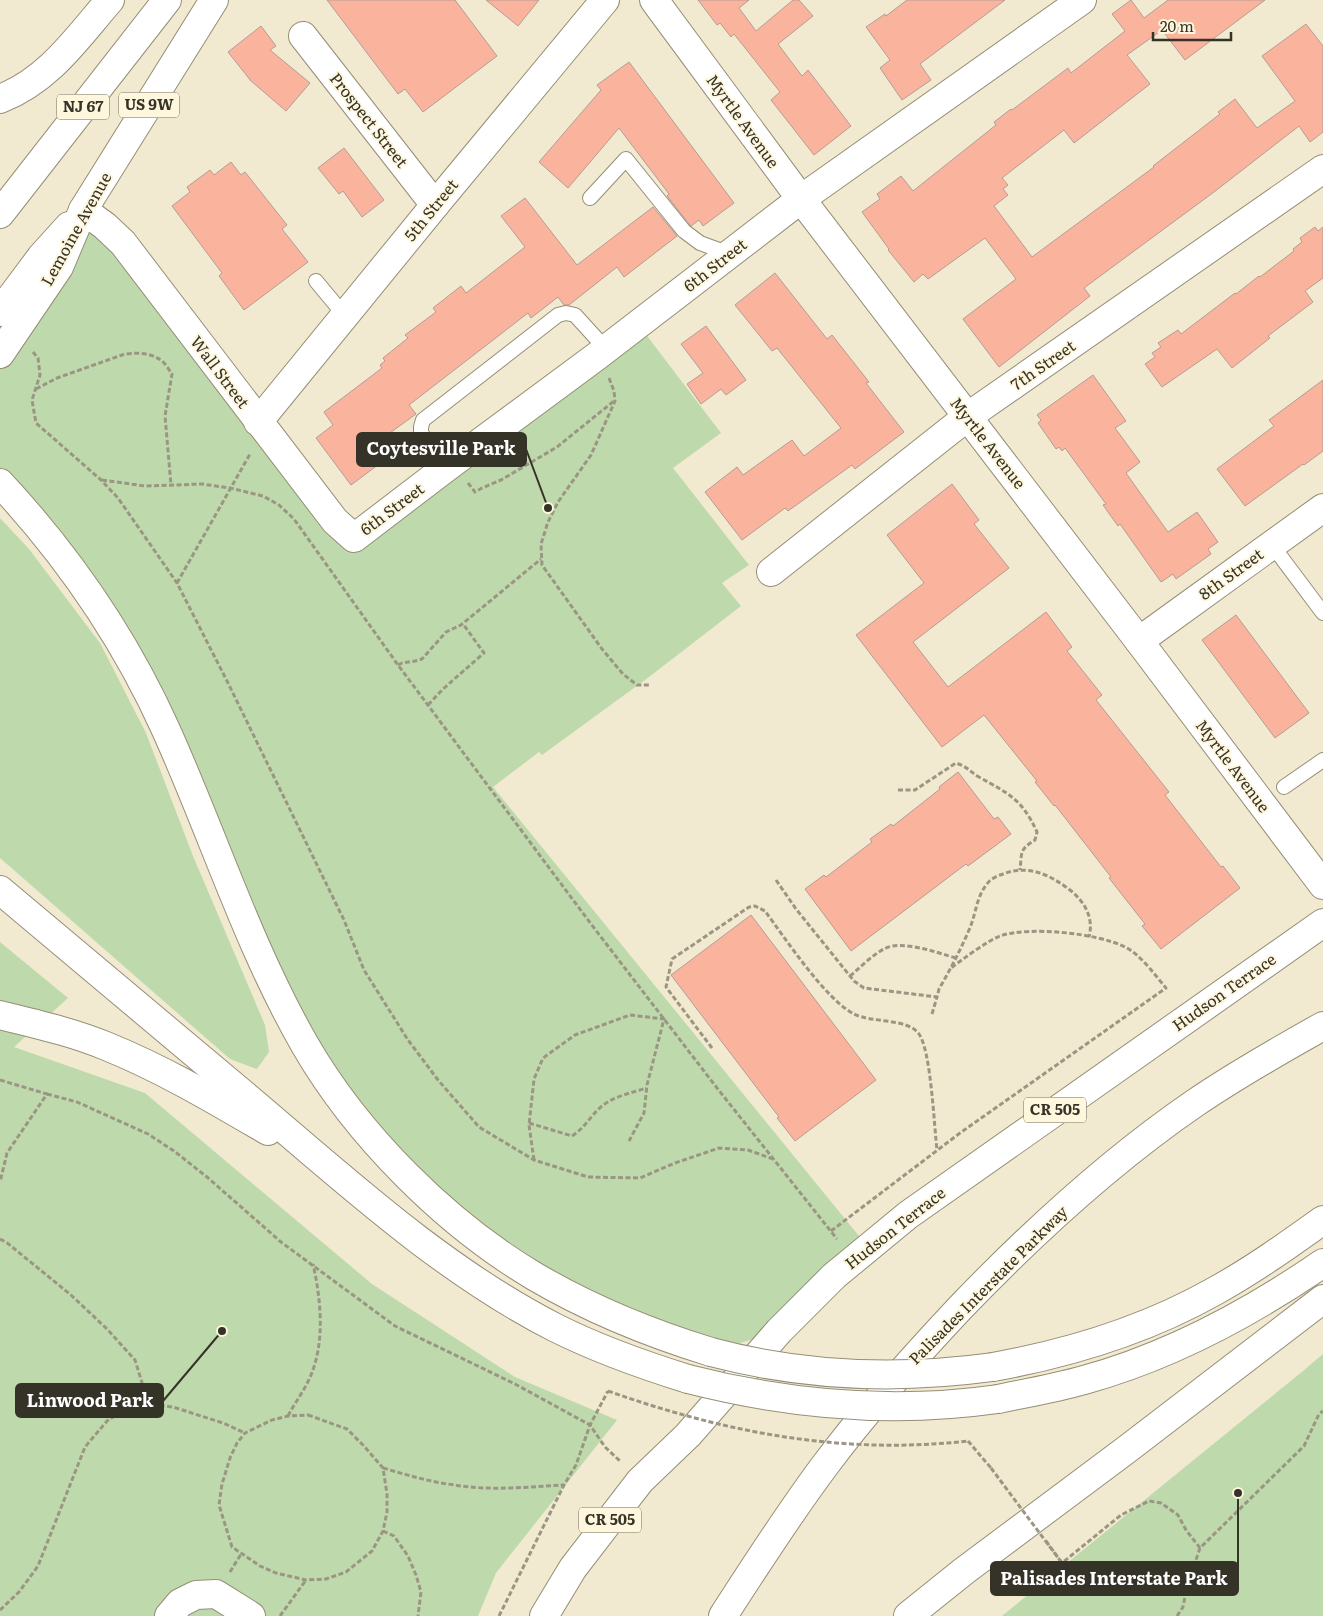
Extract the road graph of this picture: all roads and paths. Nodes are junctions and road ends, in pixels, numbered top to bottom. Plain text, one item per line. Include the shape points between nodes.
1 (110, 0) edge
2 (166, 0) edge
3 (214, 0) edge
4 (605, 0) edge
5 (654, 0) edge
6 (1082, 0) edge
7 (303, 36) dead end
8 (0, 99) edge
9 (1323, 169) edge
10 (590, 198) dead end
11 (801, 199) junction
12 (435, 205) junction
13 (83, 210) junction
14 (0, 214) edge
15 (730, 254) junction
16 (316, 280) dead end
17 (0, 312) edge
18 (345, 316) junction
19 (32, 351) dead end
20 (602, 353) junction
21 (0, 354) edge
22 (36, 390) junction
23 (615, 401) junction
24 (967, 417) junction
25 (262, 426) junction
26 (447, 467) junction
27 (101, 480) junction
28 (0, 483) edge
29 (171, 485) junction
30 (230, 488) junction
31 (476, 492) dead end
32 (1323, 508) edge
33 (354, 538) joint
34 (1272, 545) junction
35 (541, 559) junction
36 (771, 572) dead end
37 (177, 584) junction
38 (1323, 614) edge
39 (463, 624) junction
40 (1139, 641) junction
41 (398, 665) junction
42 (650, 685) dead end
43 (428, 705) junction
44 (1323, 760) edge
45 (1284, 787) dead end
46 (898, 790) dead end
47 (1020, 870) junction
48 (776, 880) dead end
49 (1323, 885) edge
50 (0, 890) edge
51 (1323, 923) edge
52 (1089, 937) junction
53 (956, 958) junction
54 (951, 968) junction
55 (850, 976) junction
56 (936, 997) junction
57 (932, 1014) dead end
58 (0, 1015) edge
59 (664, 1019) junction
60 (1323, 1026) edge
61 (712, 1048) dead end
62 (0, 1080) edge
63 (646, 1088) junction
64 (47, 1094) junction
65 (529, 1123) junction
66 (629, 1141) dead end
67 (937, 1150) junction
68 (773, 1159) junction
69 (534, 1160) junction
70 (330, 1167) junction
71 (0, 1182) edge
72 (1323, 1220) edge
73 (831, 1231) junction
74 (0, 1240) edge
75 (853, 1260) junction
76 (1323, 1263) edge
77 (313, 1264) junction
78 (1323, 1299) edge
79 (146, 1404) junction
80 (1323, 1411) edge
81 (288, 1416) junction
82 (590, 1425) junction
83 (245, 1433) junction
84 (383, 1468) junction
85 (640, 1480) junction
86 (564, 1484) junction
87 (383, 1531) junction
88 (1200, 1548) junction
89 (306, 1580) junction
90 (0, 1610) edge
91 (417, 1615) edge
92 (169, 1616) edge
93 (251, 1616) edge
94 (280, 1616) edge
95 (499, 1616) edge
96 (544, 1616) edge
97 (723, 1616) edge
98 (908, 1616) edge
99 (1177, 1616) edge

1 - 8 main road via 40,77
2 - 14 main road, NJ 67
3 - 13 main road, Lemoine Avenue / US 9W
4 - 12 main road, 5th Street
5 - 11 main road, Myrtle Avenue
6 - 11 main road, 6th Street
7 - 12 main road, Prospect Street
9 - 24 main road, 7th Street
10 - 15 lane via 626,159 684,231 700,243
11 - 15 main road, 6th Street
11 - 24 main road, Myrtle Avenue
12 - 18 main road, 5th Street
13 - 17 main road, US 9W via 41,257
13 - 21 main road, Lemoine Avenue via 59,267
13 - 25 main road, Wall Street via 123,243
15 - 20 main road, 6th Street
16 - 18 lane
18 - 25 main road, 5th Street
19 - 22 path via 38,358 40,375
20 - 23 path
20 - 26 main road, 6th Street
20 - 26 lane via 575,315 566,313 558,316 424,420 421,433
22 - 27 path via 32,400 36,423
22 - 29 path via 57,378 130,353 150,355 163,361 172,374 165,416
23 - 31 path via 557,447
23 - 35 path via 591,455 548,522 541,544
24 - 36 main road, 7th Street
24 - 40 main road, Myrtle Avenue
25 - 30 path
25 - 33 main road, Wall Street via 335,522
26 - 33 main road, 6th Street
27 - 29 path via 145,486
27 - 37 path via 138,524
28 - 72 main road, bridge via 66,561 126,652 168,734 278,994 320,1069 356,1119 393,1162 435,1203 530,1274 628,1323 711,1352 762,1364 838,1374 920,1375 993,1367 1072,1350 1126,1333 1185,1307 1241,1276
29 - 30 path via 202,484
30 - 37 path
30 - 41 path via 263,496 294,519
32 - 34 main road, 8th Street
34 - 38 lane
34 - 40 main road, 8th Street
35 - 39 path
35 - 42 path via 557,587 623,674 637,685
37 - 69 path via 344,920 364,970 408,1040 479,1127
39 - 41 path via 446,632 422,659
39 - 43 path via 484,653
40 - 49 main road, Myrtle Avenue
41 - 43 path
43 - 59 path
44 - 45 lane
46 - 47 path via 915,790 956,763 1004,791 1023,806 1037,832 1035,840 1024,846
47 - 52 path via 1054,878 1076,895 1091,919
47 - 53 path via 1015,869 988,882 980,894 970,928
48 - 55 path
50 - 70 main road
51 - 75 main road, Hudson Terrace / CR 505 via 967,1172
52 - 54 path via 1059,932 1000,936
52 - 67 path via 1126,948 1166,988
53 - 54 path
53 - 55 path via 902,946 885,948
54 - 56 path
55 - 56 path via 864,988
56 - 57 path
58 - 70 main road via 59,1030 128,1055
59 - 63 path
59 - 65 path via 630,1015 574,1034 543,1058 534,1078
59 - 68 path
60 - 97 main road, Palisades Interstate Parkway via 1234,1078 1157,1130 1083,1190 1015,1252 920,1351 850,1433
61 - 67 path via 666,987 672,960 755,906 765,911 825,989 848,1010 867,1019 911,1027 920,1035 927,1062
62 - 64 path
63 - 65 path via 602,1106 581,1131 572,1136
63 - 66 path via 644,1113
64 - 71 path via 7,1153
64 - 77 path via 77,1102 155,1138 207,1177 281,1242
65 - 69 path
67 - 73 path
68 - 69 path via 748,1150 719,1148 640,1178 588,1177
68 - 73 path
70 - 76 main road, bridge via 444,1258 516,1306 556,1328 598,1347 688,1379 750,1393 835,1405 917,1407 968,1403 1086,1380 1140,1362 1226,1324
73 - 75 path
74 - 79 path via 71,1295 135,1360
75 - 85 main road, Hudson Terrace / CR 505 via 798,1311 688,1435
77 - 81 path via 319,1291 318,1350 311,1376
77 - 82 path via 395,1326 515,1384
78 - 98 main road
79 - 83 path via 173,1407
79 - 90 path via 126,1408 107,1421 85,1447 38,1566 30,1580
80 - 88 path via 1304,1446
81 - 83 path
81 - 84 path via 308,1415 347,1429
82 - 85 path via 605,1447
82 - 86 path via 576,1465
82 - 88 path, bridge via 608,1391 688,1418 793,1438 906,1446 968,1442 1062,1563 1121,1515 1149,1500 1178,1514
83 - 89 path via 230,1458 219,1505 232,1547 260,1566
84 - 86 path via 456,1486 493,1488
84 - 87 path via 387,1512
85 - 96 main road, Hudson Terrace / CR 505 via 573,1568
86 - 95 path
87 - 89 path via 372,1551 346,1572 326,1579
87 - 91 path via 394,1536 411,1562 421,1592
88 - 99 path via 1183,1607
89 - 94 path
92 - 93 main road via 180,1603 196,1595 216,1594

